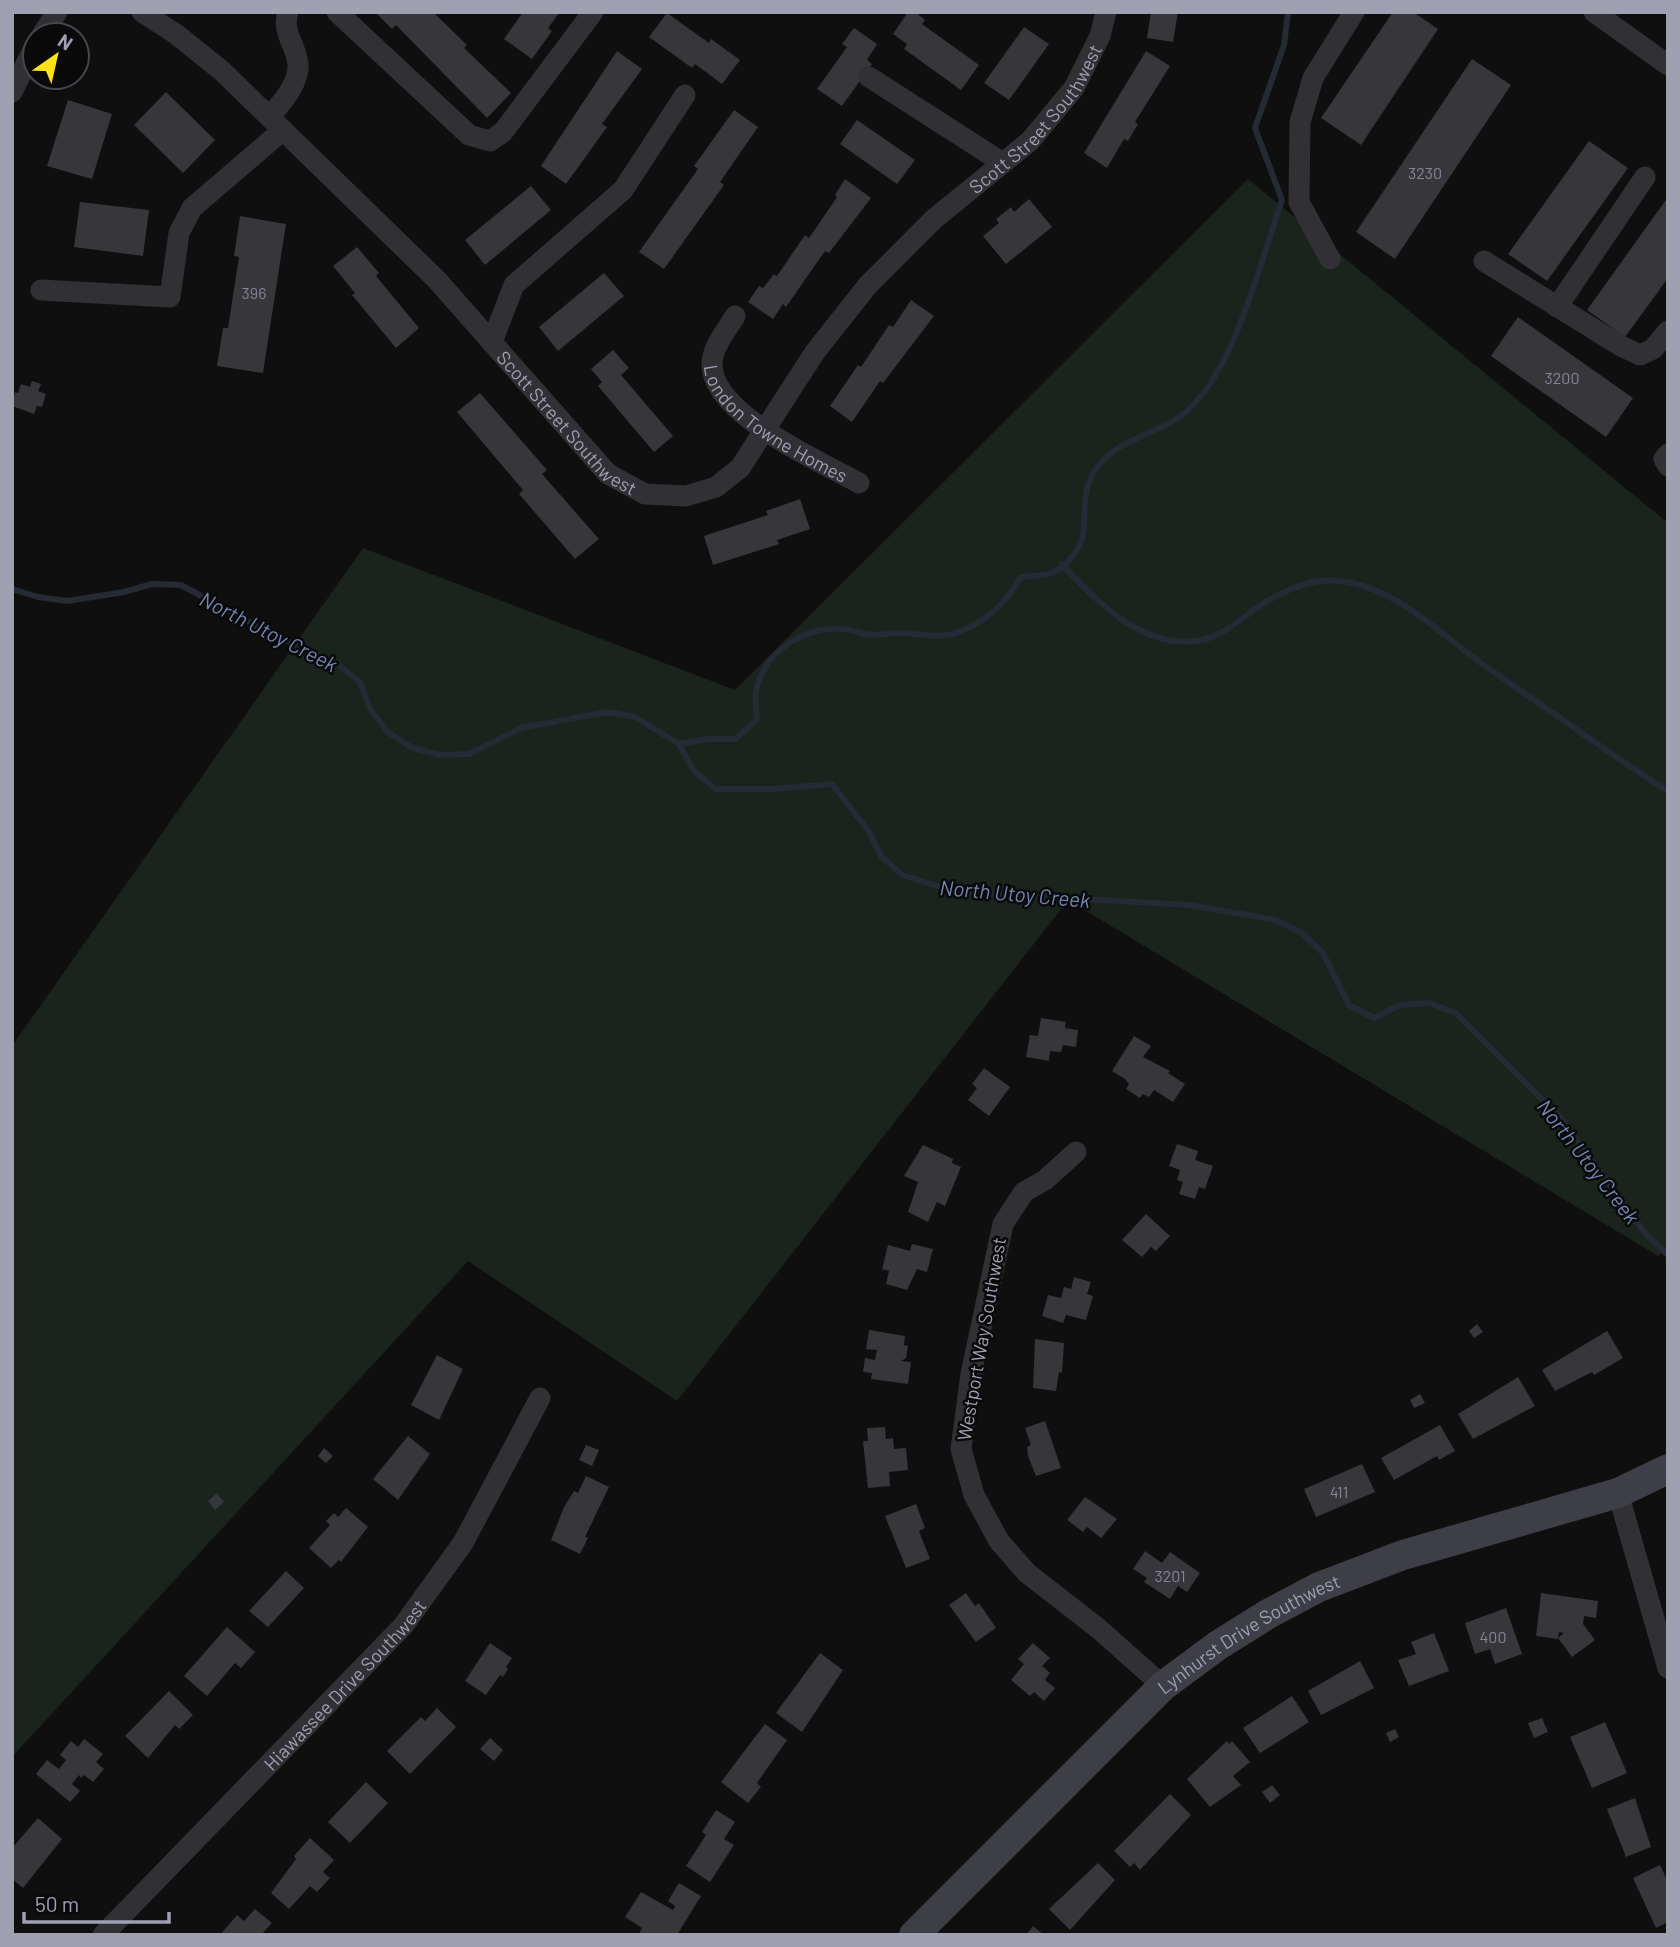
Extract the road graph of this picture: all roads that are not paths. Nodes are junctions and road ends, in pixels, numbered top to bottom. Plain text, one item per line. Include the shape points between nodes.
1 (142, 12) edge
2 (288, 12) edge
3 (337, 12) edge
4 (593, 12) edge
5 (1106, 12) edge
6 (1354, 12) edge
7 (1594, 12) edge
8 (1668, 65) edge
9 (21, 74) edge
10 (869, 77) dead end
11 (12, 92) edge
12 (685, 95) dead end
13 (276, 124) junction
14 (1003, 163) junction
15 (1646, 177) dead end
16 (1331, 259) dead end
17 (1484, 261) dead end
18 (41, 290) dead end
19 (1557, 307) junction
20 (735, 316) dead end
21 (1668, 331) edge
22 (492, 342) junction
23 (765, 430) junction
24 (1668, 454) edge
25 (1668, 466) edge
26 (859, 483) dead end
27 (1076, 1152) dead end
28 (540, 1398) dead end
29 (1668, 1469) edge
30 (1618, 1493) junction
31 (1668, 1668) edge
32 (1163, 1686) junction
33 (103, 1935) edge
34 (915, 1935) edge

1 - 13 street, Scott Street Southwest via 222,71
2 - 13 street via 288,34 299,65
3 - 4 street via 469,135 489,141 503,132
5 - 14 street, Scott Street Southwest via 1100,36 1074,89 1030,141
6 - 16 street via 1313,78 1300,122 1300,202
7 - 8 street
9 - 11 street
10 - 14 street
12 - 22 street via 623,190 514,285
13 - 18 street via 192,208 179,233 170,297
13 - 22 street, Scott Street Southwest via 437,280
14 - 23 street, Scott Street Southwest via 934,219 868,285 815,352
15 - 19 street
17 - 19 street
19 - 21 street via 1640,355 1653,349
20 - 23 street, London Towne Homes via 718,344 713,375 735,407
22 - 23 street, Scott Street Southwest via 608,474 645,494 686,496 716,486 740,468
23 - 26 street, London Towne Homes
24 - 25 street via 1664,459
27 - 32 street, Westport Way Southwest via 1024,1192 1003,1224 971,1374 961,1449 974,1495 999,1541 1027,1573
28 - 33 street, Hiawassee Drive Southwest via 463,1543 403,1626
29 - 30 street, Lynhurst Drive Southwest
30 - 31 street
30 - 32 street, Lynhurst Drive Southwest via 1403,1555 1319,1587 1227,1639
32 - 34 street, Lynhurst Drive Southwest

